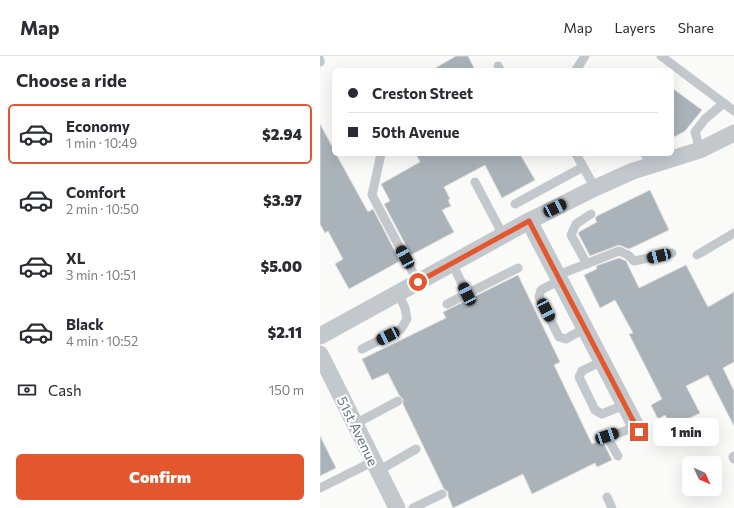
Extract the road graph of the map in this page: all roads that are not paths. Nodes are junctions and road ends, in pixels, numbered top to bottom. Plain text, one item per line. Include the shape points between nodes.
1 (585, 56) edge
2 (664, 57) edge
3 (577, 68) edge
4 (724, 104) junction
5 (734, 111) edge
6 (734, 133) edge
7 (700, 150) junction
8 (381, 156) edge
9 (577, 156) edge
10 (648, 160) edge
11 (583, 167) junction
12 (475, 182) dead end
13 (595, 188) junction
14 (515, 204) dead end
15 (591, 214) dead end
16 (529, 221) junction
17 (734, 233) edge
18 (503, 235) junction
19 (672, 253) dead end
20 (697, 255) dead end
21 (452, 263) junction
22 (587, 264) junction
23 (518, 268) dead end
24 (559, 278) junction
25 (418, 282) junction
26 (398, 293) junction
27 (467, 294) junction
28 (447, 304) dead end
29 (585, 328) junction
30 (321, 334) edge
31 (362, 350) dead end
32 (320, 354) edge
33 (602, 361) junction
34 (398, 401) dead end
35 (624, 405) junction
36 (355, 424) junction
37 (637, 429) joint
38 (416, 449) dead end
39 (618, 456) dead end
40 (734, 456) edge
41 (734, 459) edge
42 (376, 466) junction
43 (320, 488) edge
44 (442, 494) dead end
45 (607, 497) dead end
46 (397, 508) edge
47 (413, 508) edge
48 (612, 508) edge

1 - 3 lane
2 - 4 lane
4 - 5 lane
4 - 7 lane via 695,132
6 - 7 street
7 - 10 street via 678,158
8 - 25 lane via 372,195
9 - 11 lane
10 - 13 street via 633,171
11 - 13 lane
11 - 14 lane
12 - 18 lane
13 - 16 street
15 - 22 lane via 576,224 571,235
16 - 18 street
16 - 24 street
17 - 20 lane
18 - 21 street
19 - 22 lane via 634,261 619,251
21 - 25 street
21 - 27 lane
22 - 24 lane
23 - 27 lane
24 - 29 street
24 - 29 lane via 541,290 539,297 559,337 566,339
25 - 26 street
26 - 30 street
26 - 31 lane via 406,308 407,320 401,329
27 - 28 lane
29 - 33 street
32 - 36 street, 51st Avenue
33 - 35 street
33 - 35 lane via 582,371 579,377 595,410 602,414
34 - 36 lane
35 - 37 street
36 - 42 street, 51st Avenue
37 - 39 lane via 607,436
38 - 42 lane
40 - 41 lane
42 - 43 lane
42 - 46 street, 51st Avenue
44 - 47 lane
45 - 48 lane

